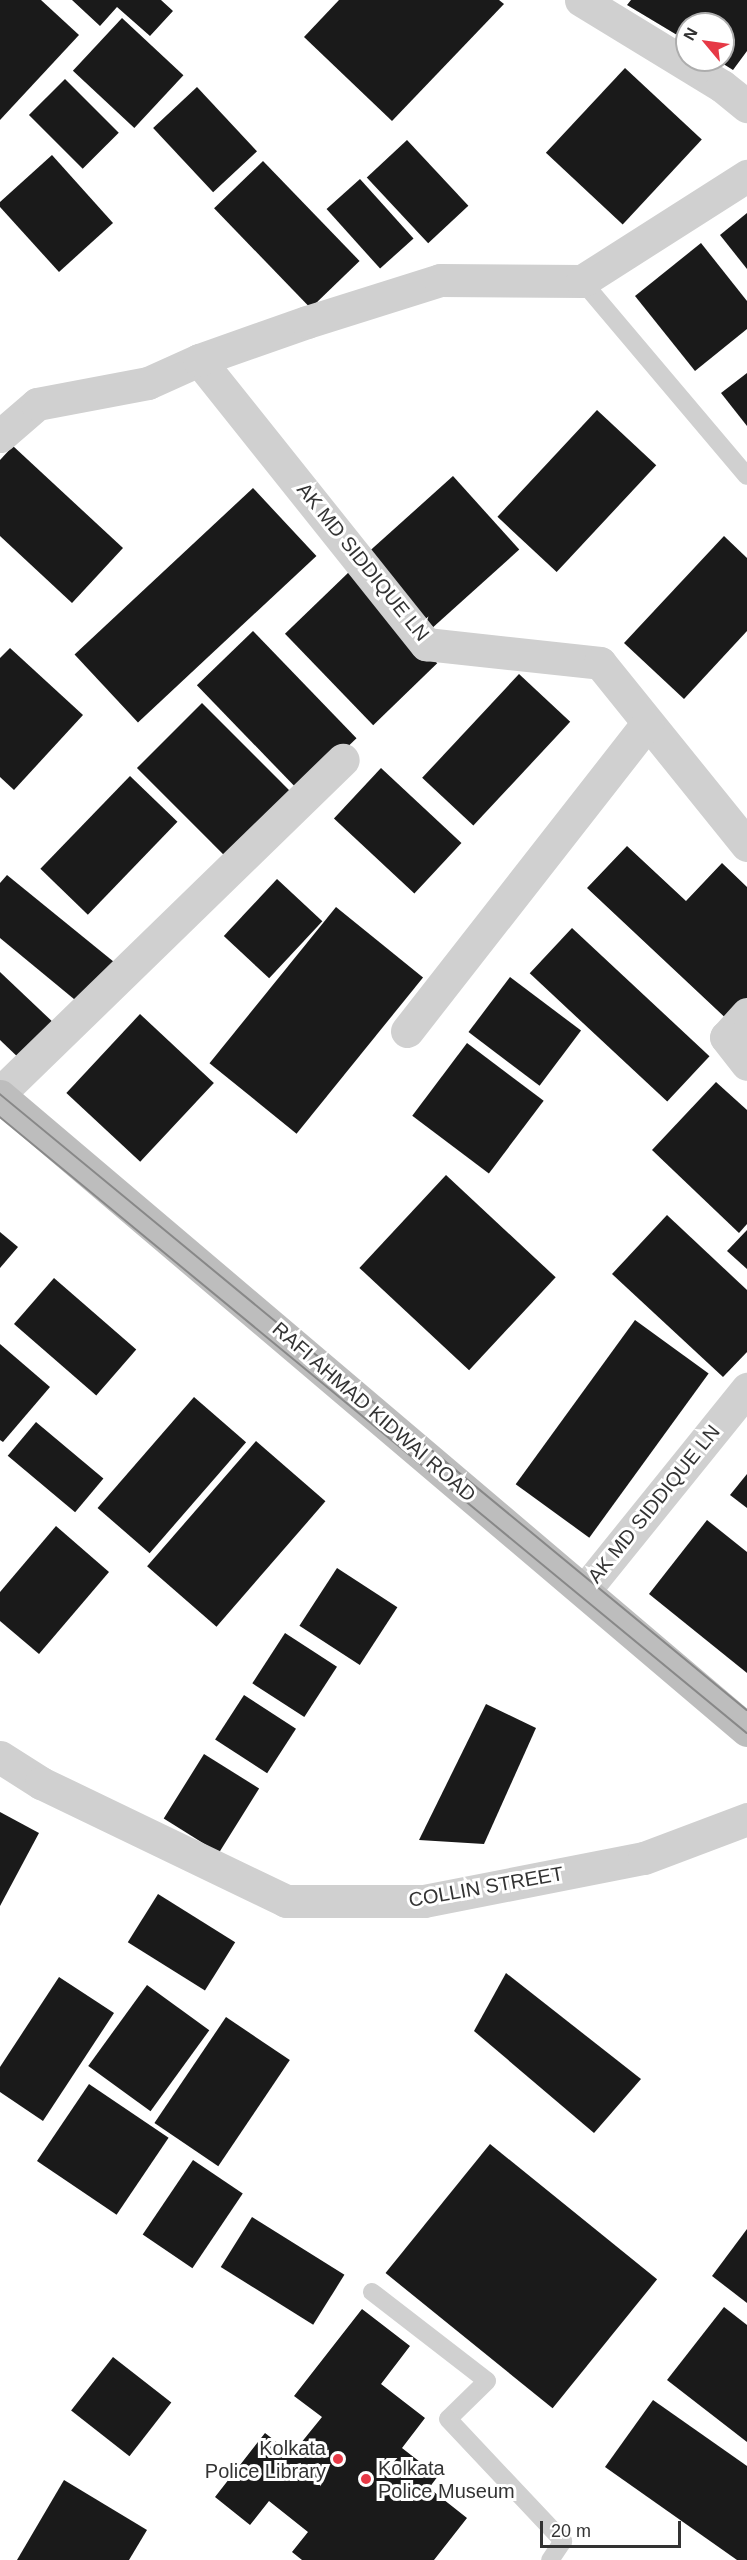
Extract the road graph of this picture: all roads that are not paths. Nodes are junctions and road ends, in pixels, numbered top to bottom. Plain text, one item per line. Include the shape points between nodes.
1 (581, 0) edge
2 (747, 106) edge
3 (747, 177) edge
4 (582, 281) junction
5 (199, 360) junction
6 (0, 436) edge
7 (747, 476) edge
8 (647, 724) junction
9 (343, 760) dead end
10 (747, 845) edge
11 (747, 1014) edge
12 (407, 1031) dead end
13 (747, 1064) edge
14 (0, 1094) edge
15 (747, 1389) edge
16 (584, 1591) junction
17 (747, 1730) edge
18 (0, 1757) edge
19 (747, 1820) edge
20 (372, 2292) dead end
21 (550, 2560) edge

1 - 2 street via 722,86
3 - 4 street
4 - 5 street via 440,280
4 - 7 lane
5 - 6 street via 148,383 37,404
5 - 8 street, AK MD SIDDIQUE LN via 426,644 600,663
8 - 10 street, AK MD SIDDIQUE LN
8 - 12 street
9 - 14 street
11 - 13 street via 726,1037
14 - 16 main road, RAFI AHMAD KIDWAI ROAD
15 - 16 street, AK MD SIDDIQUE LN
16 - 17 main road, RAFI AHMAD KIDWAI ROAD
18 - 19 street, COLLIN STREET via 41,1783 286,1901 424,1902 644,1858
20 - 21 lane via 487,2381 448,2420 563,2541

